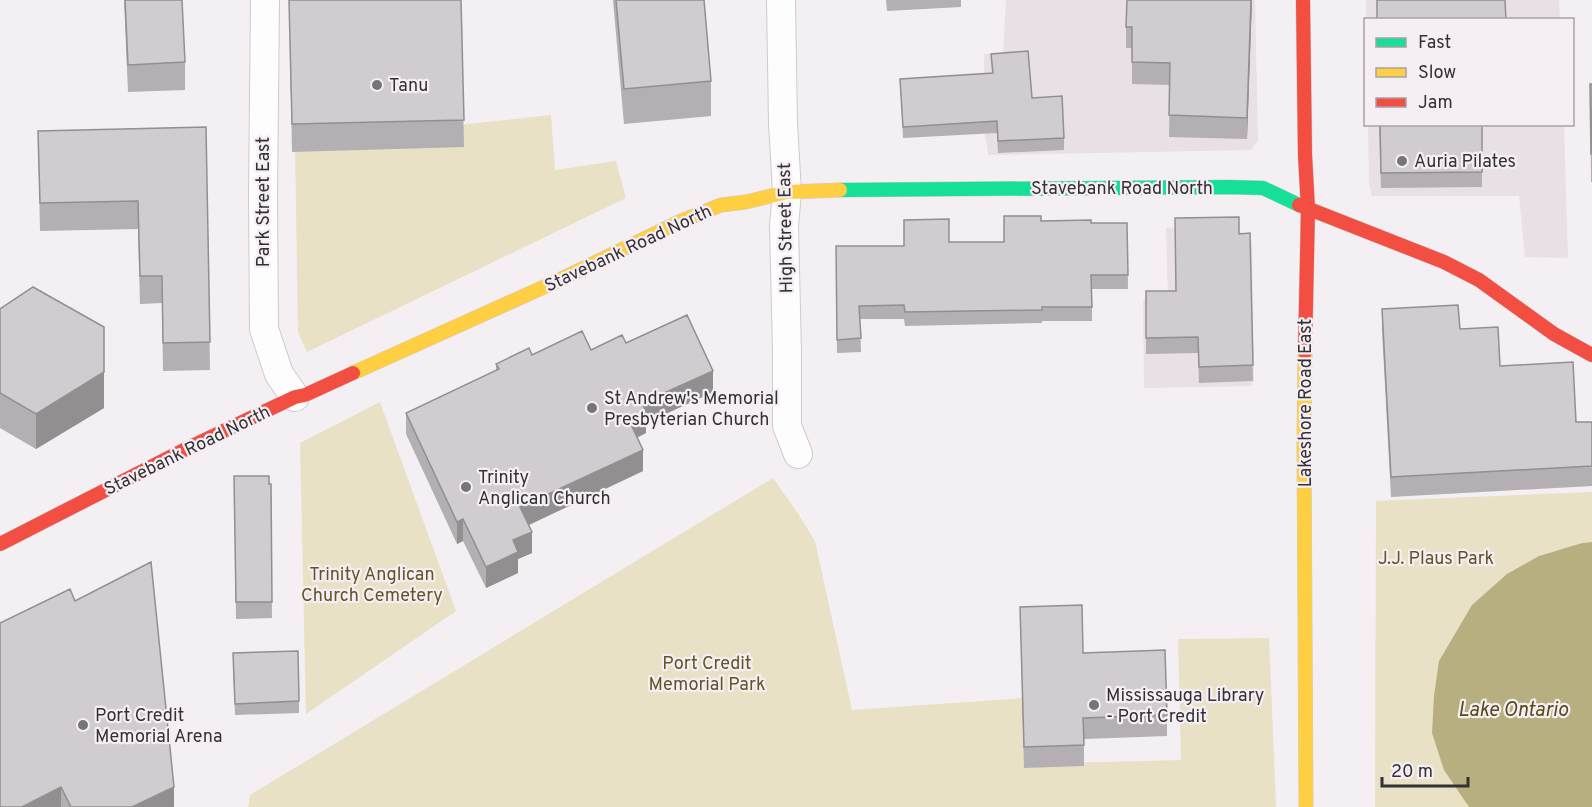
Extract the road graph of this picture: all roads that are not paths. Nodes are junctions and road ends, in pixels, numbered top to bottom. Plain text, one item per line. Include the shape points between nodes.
1 (265, 0) edge
2 (781, 0) edge
3 (1303, 0) edge
4 (787, 192) junction
5 (1308, 209) junction
6 (1592, 355) edge
7 (295, 397) junction
8 (798, 454) dead end
9 (0, 544) edge
10 (1306, 807) edge

1 - 7 street, Park Street East via 264,329 279,374
2 - 4 street, High Street East
3 - 5 street, Lakeshore Road East
4 - 5 street, Stavebank Road North via 1228,187 1263,189
4 - 7 street, Stavebank Road North via 721,205
4 - 8 street, High Street East via 787,426
5 - 6 street, Stavebank Road North via 1444,262 1479,280 1554,334
5 - 10 street, Lakeshore Road East via 1304,434
7 - 9 street, Stavebank Road North

